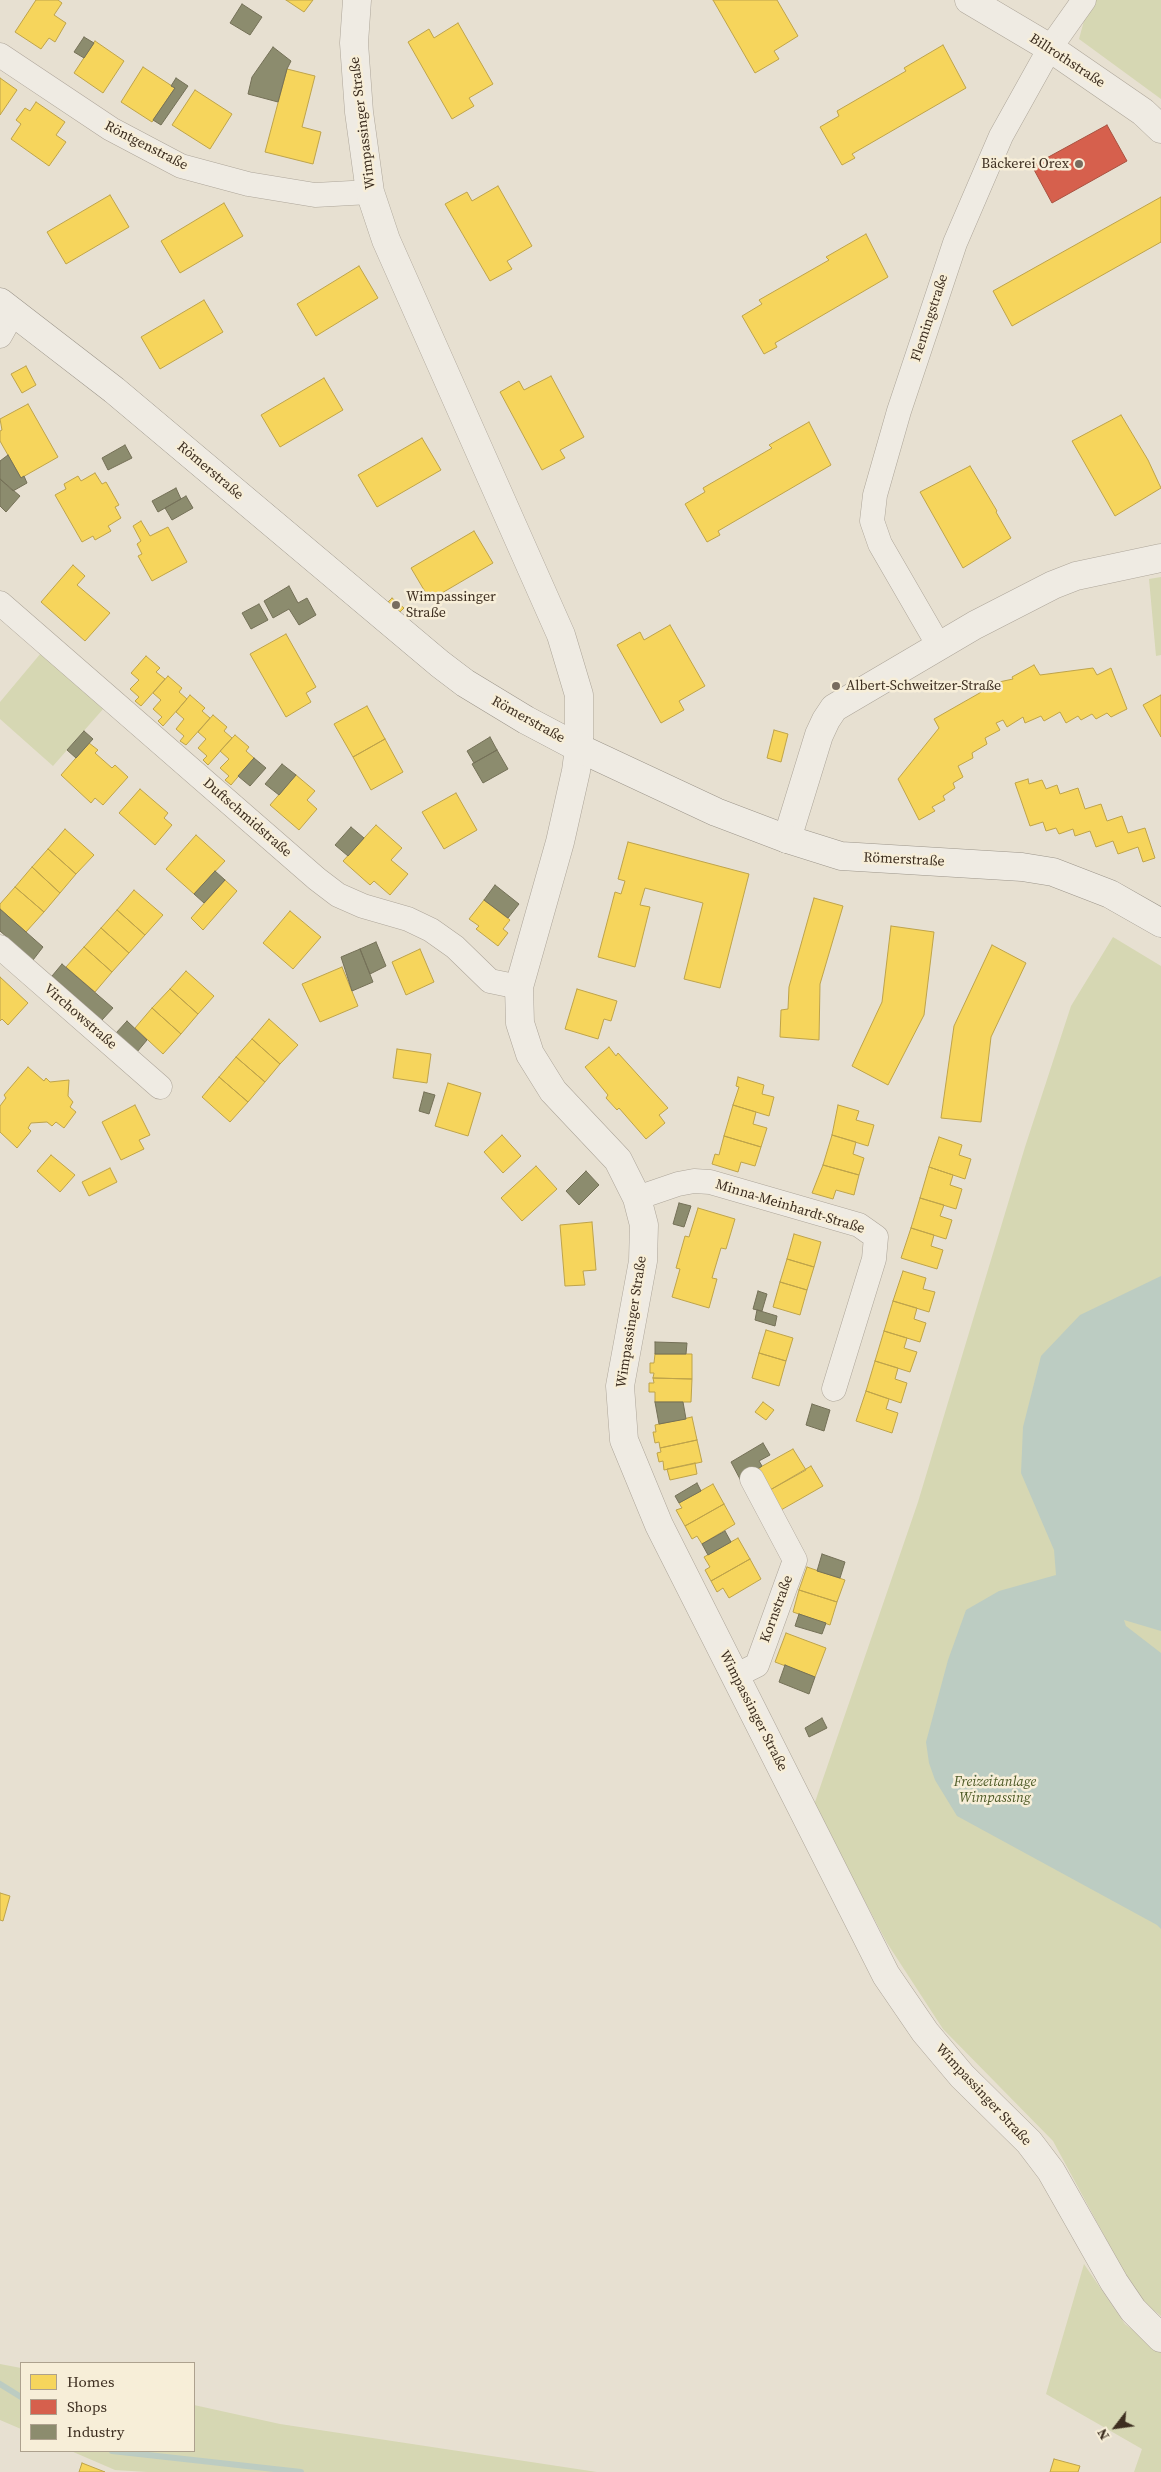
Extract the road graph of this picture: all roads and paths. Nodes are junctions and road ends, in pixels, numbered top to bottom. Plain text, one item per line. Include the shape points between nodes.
1 (357, 0) edge
2 (969, 0) edge
3 (1084, 0) edge
4 (1050, 48) junction
5 (0, 54) edge
6 (1161, 129) edge
7 (370, 192) junction
8 (7, 306) edge
9 (0, 336) edge
10 (1161, 558) edge
11 (0, 603) edge
12 (939, 646) junction
13 (579, 748) junction
14 (787, 839) junction
15 (1161, 923) edge
16 (0, 947) edge
17 (519, 988) junction
18 (160, 1086) dead end
19 (637, 1198) junction
20 (834, 1389) dead end
21 (752, 1479) dead end
22 (735, 1676) junction
23 (1161, 2338) edge

1 - 7 street, Wimpassinger Straße via 354,43
2 - 4 street, Billrothstraße
3 - 4 street, Flemingstraße
4 - 6 street, Billrothstraße via 1144,112
4 - 12 street, Flemingstraße via 1001,136 954,243 875,495 872,520 880,544
5 - 7 street, Röntgenstraße via 111,129 181,166 248,184 315,195
7 - 13 street, Wimpassinger Straße via 386,240 561,634 579,695
8 - 9 street
8 - 13 street, Römerstraße via 114,390 440,664 492,700
10 - 12 street via 1076,576 1008,607
11 - 17 street, Duftschmidstraße via 317,880 338,895 363,906 408,919 432,930 455,947 490,982
12 - 14 street via 834,708 820,735
13 - 14 street, Römerstraße via 716,812
13 - 17 street, Wimpassinger Straße via 560,842
14 - 15 street, Römerstraße via 841,856 1022,866 1053,872 1110,894
16 - 18 street, Virchowstraße
17 - 19 street, Wimpassinger Straße via 520,1023 530,1054 553,1091 618,1160
19 - 20 street, Minna-Meinhardt-Straße via 678,1184 710,1182 859,1225 876,1237 874,1259
19 - 22 street, Wimpassinger Straße via 644,1225 643,1261 620,1386 624,1440 659,1525
21 - 22 street, Kornstraße via 795,1560 757,1665
22 - 23 street, Wimpassinger Straße via 886,1975 931,2039 962,2076 1029,2142 1051,2171 1114,2282 1133,2310

